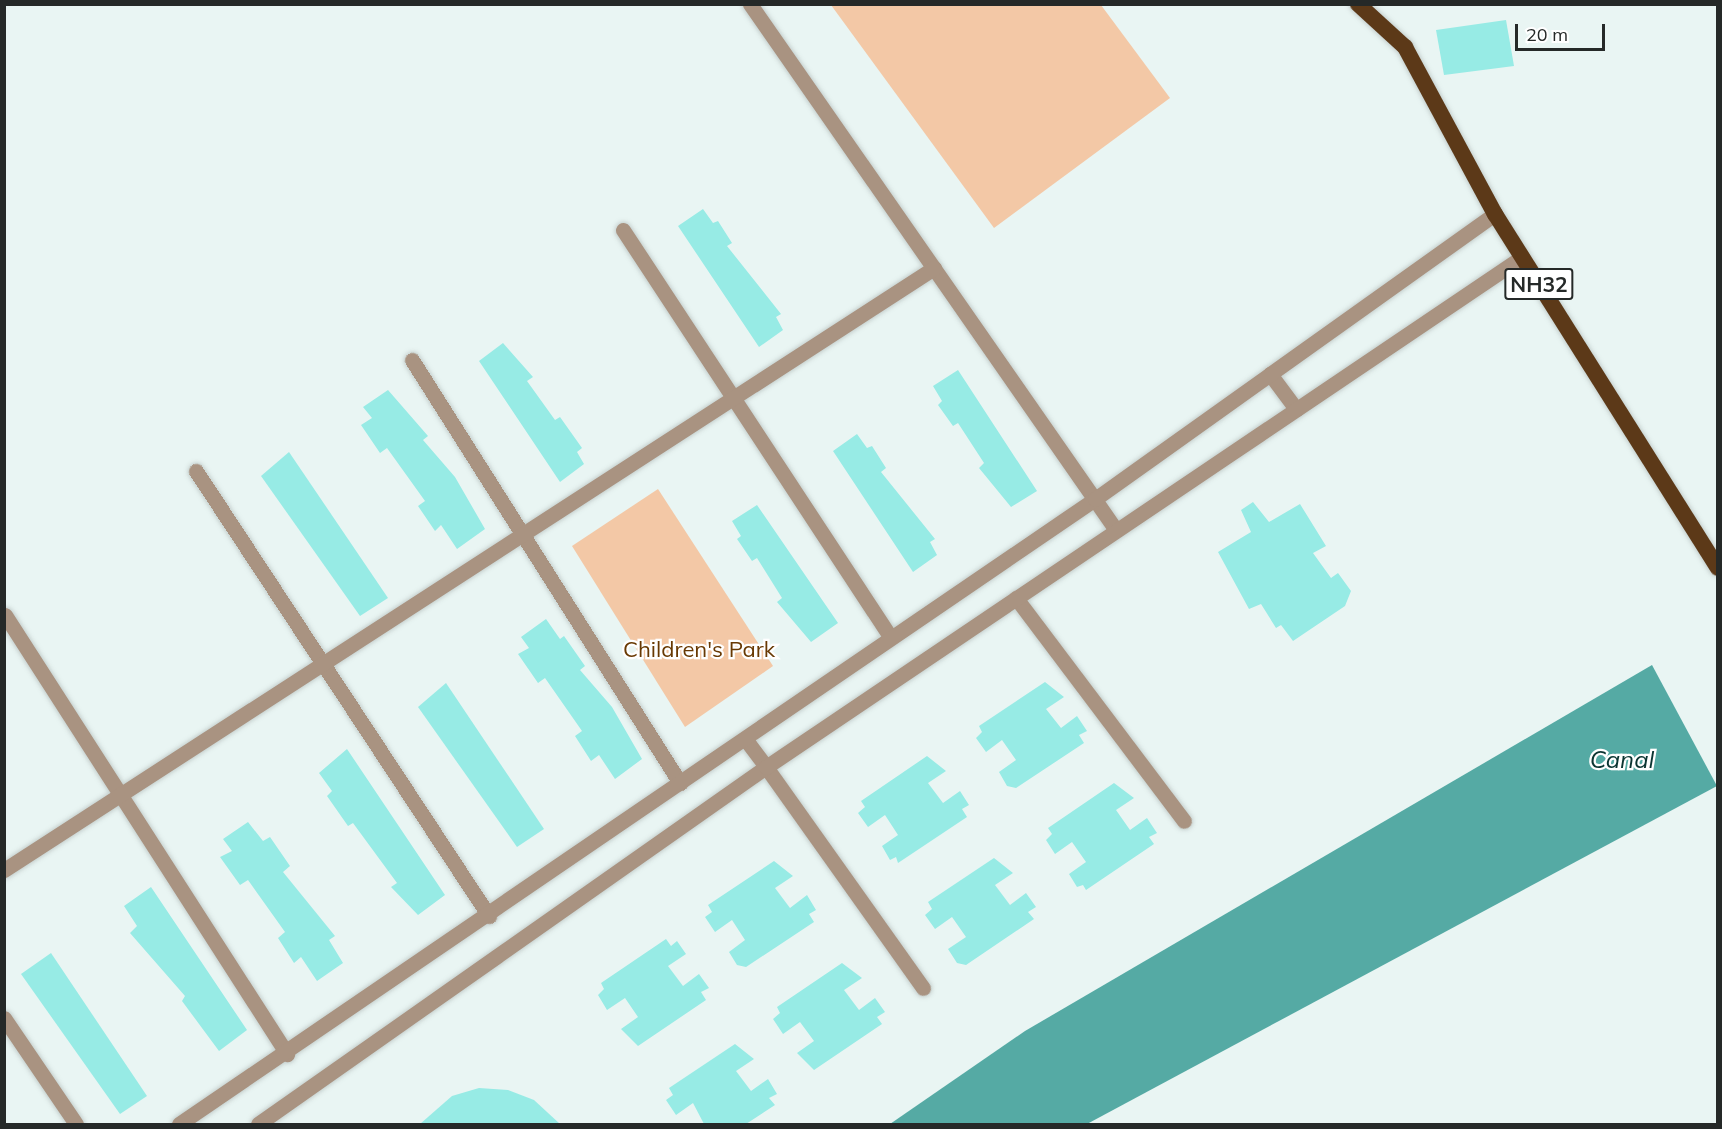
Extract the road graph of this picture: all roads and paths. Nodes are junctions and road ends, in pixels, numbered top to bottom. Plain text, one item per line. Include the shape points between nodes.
1 (750, 4) edge
2 (1358, 4) edge
3 (1495, 214) junction
4 (623, 230) dead end
5 (1521, 256) junction
6 (934, 268) junction
7 (412, 360) dead end
8 (1270, 374) junction
9 (734, 398) junction
10 (1296, 409) junction
11 (196, 471) dead end
12 (1095, 500) junction
13 (1116, 530) junction
14 (522, 534) junction
15 (1718, 568) edge
16 (1016, 598) junction
17 (5, 615) edge
18 (890, 636) junction
19 (323, 663) junction
20 (746, 740) junction
21 (766, 767) junction
22 (680, 783) junction
23 (121, 795) junction
24 (1184, 821) dead end
25 (4, 870) edge
26 (489, 916) junction
27 (923, 988) dead end
28 (4, 1018) edge
29 (287, 1054) junction
30 (75, 1125) edge
31 (179, 1125) edge
32 (258, 1125) edge

1 - 6 street
2 - 3 highway, NH32 via 1405,47
3 - 5 highway, NH32
3 - 8 street
4 - 9 street
5 - 10 street
5 - 15 highway, NH32
6 - 9 street
6 - 12 street
7 - 14 street
8 - 10 street
8 - 12 street
9 - 14 street
9 - 18 street
10 - 13 street
11 - 19 street
12 - 13 street
12 - 18 street
13 - 16 street
14 - 19 street
14 - 22 street
16 - 21 street
16 - 24 street
17 - 23 street
18 - 20 street
19 - 23 street
19 - 26 street
20 - 21 street
20 - 22 street
21 - 27 street
21 - 32 street
22 - 26 street
23 - 25 street
23 - 29 street
26 - 29 street
28 - 30 street
29 - 31 street

